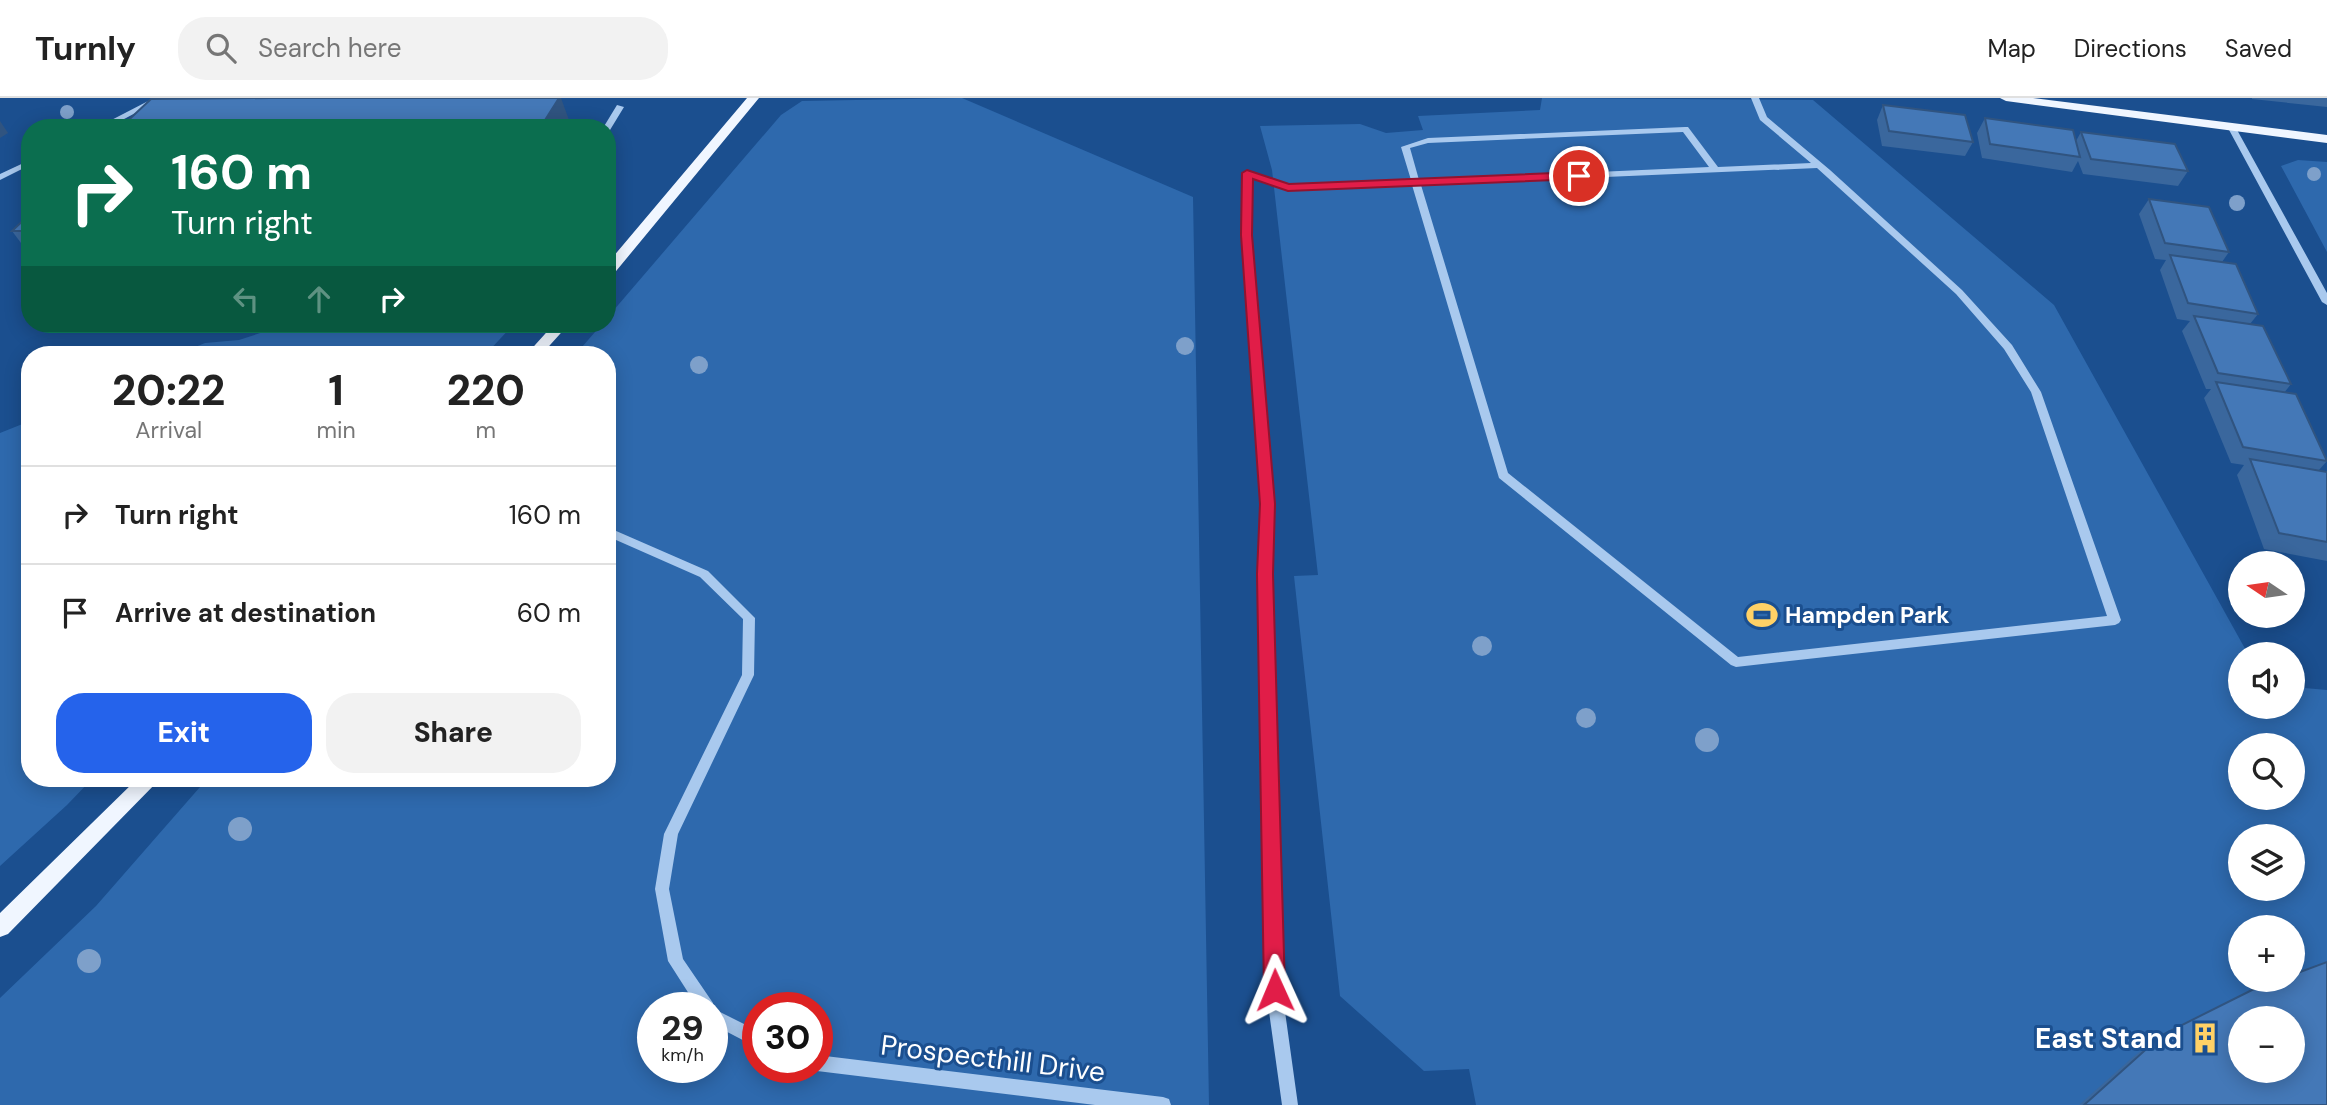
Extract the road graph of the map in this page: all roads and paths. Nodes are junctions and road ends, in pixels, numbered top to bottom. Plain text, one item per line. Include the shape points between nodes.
1 (160, 98) edge
2 (753, 98) edge
3 (1755, 98) edge
4 (2006, 98) edge
5 (620, 107) dead end
6 (118, 119) edge
7 (613, 119) edge
8 (2232, 128) junction
9 (2327, 139) edge
10 (1818, 165) junction
11 (21, 166) edge
12 (1715, 169) junction
13 (0, 177) edge
14 (1416, 183) junction
15 (616, 261) edge
16 (2327, 302) edge
17 (554, 333) edge
18 (541, 346) edge
19 (616, 535) edge
20 (141, 787) edge
21 (0, 927) edge
22 (696, 992) edge
23 (833, 1065) edge
24 (1163, 1105) edge
25 (1290, 1105) edge

1 - 6 street
2 - 15 main road
3 - 10 street via 1763,118
4 - 8 main road
5 - 7 street
8 - 9 main road
8 - 16 street
10 - 12 street
10 - 14 street via 1959,292 2008,347 2036,392 2115,620 1736,662 1503,475
11 - 13 street
12 - 14 street
12 - 14 street via 1685,129 1428,141 1405,147
14 - 25 street via 1288,188 1247,173 1247,235 1268,504 1265,574 1275,990
17 - 18 main road
19 - 22 street via 704,574 750,618 748,676 671,834 662,890 676,961
20 - 21 main road
23 - 24 street, Prospecthill Drive

